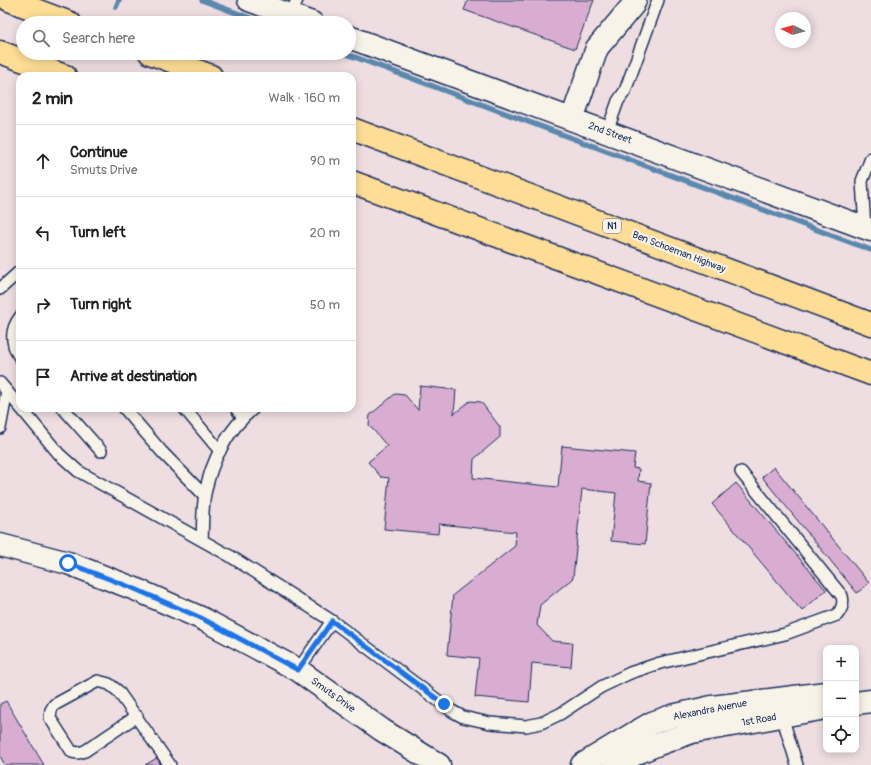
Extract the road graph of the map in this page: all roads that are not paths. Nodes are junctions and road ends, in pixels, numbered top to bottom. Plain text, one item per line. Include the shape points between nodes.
1 (9, 0) edge
2 (249, 0) edge
3 (635, 0) edge
4 (658, 0) edge
5 (294, 7) edge
6 (51, 16) edge
7 (304, 16) edge
8 (356, 40) edge
9 (0, 52) edge
10 (16, 58) edge
11 (22, 60) edge
12 (169, 60) edge
13 (54, 72) edge
14 (200, 72) edge
15 (572, 119) junction
16 (356, 131) edge
17 (607, 132) junction
18 (871, 158) edge
19 (356, 183) edge
20 (867, 183) edge
21 (868, 229) edge
22 (16, 275) edge
23 (0, 289) edge
24 (16, 323) edge
25 (871, 324) edge
26 (16, 349) edge
27 (871, 374) edge
28 (4, 387) edge
29 (16, 402) edge
30 (24, 412) edge
31 (67, 412) edge
32 (127, 412) edge
33 (187, 412) edge
34 (239, 412) edge
35 (250, 412) edge
36 (243, 418) junction
37 (0, 428) edge
38 (101, 451) dead end
39 (220, 451) junction
40 (741, 472) dead end
41 (204, 495) junction
42 (202, 540) junction
43 (0, 545) edge
44 (332, 621) junction
45 (298, 670) junction
46 (871, 687) edge
47 (859, 689) edge
48 (823, 692) edge
49 (871, 701) edge
50 (859, 703) edge
51 (823, 709) edge
52 (137, 716) junction
53 (782, 716) junction
54 (382, 730) junction
55 (692, 732) joint
56 (170, 765) edge
57 (416, 765) edge
58 (439, 765) edge
59 (582, 765) edge
60 (616, 765) edge
61 (797, 765) edge

1 - 6 highway
2 - 5 main road
3 - 15 main road via 597,48
4 - 17 lane via 625,91 618,101
5 - 7 main road
8 - 15 main road, 2nd Street
9 - 10 highway
11 - 13 highway
12 - 14 highway
15 - 17 main road, 2nd Street
16 - 25 highway, Ben Schoeman Highway / N1
17 - 21 main road, 2nd Street
18 - 20 lane
19 - 27 highway
20 - 21 lane
22 - 23 lane
24 - 26 lane via 12,333
28 - 29 lane
28 - 37 lane
30 - 42 lane via 59,454 78,471
31 - 38 lane
32 - 41 lane
33 - 39 lane
34 - 36 lane
35 - 36 lane
36 - 39 lane via 224,441
39 - 41 lane
40 - 44 lane via 842,596 841,610 836,615 785,634 660,663 630,673 601,687 560,714 541,723 526,726 463,717
41 - 42 lane
42 - 44 lane
43 - 45 main road, Smuts Drive via 68,563 135,589 201,618
44 - 45 lane
45 - 54 main road, Smuts Drive
46 - 47 main road
48 - 59 main road, Alexandra Avenue via 712,707 672,716 652,723
49 - 50 main road
51 - 53 main road, 1st Road
52 - 52 lane via 118,691 109,684 98,681 54,705 50,718 72,752 78,753 85,751
52 - 56 lane
53 - 55 main road, 1st Road
53 - 61 lane
54 - 57 main road
54 - 58 main road, Smuts Drive
55 - 60 main road, Alexandra Avenue via 656,745

